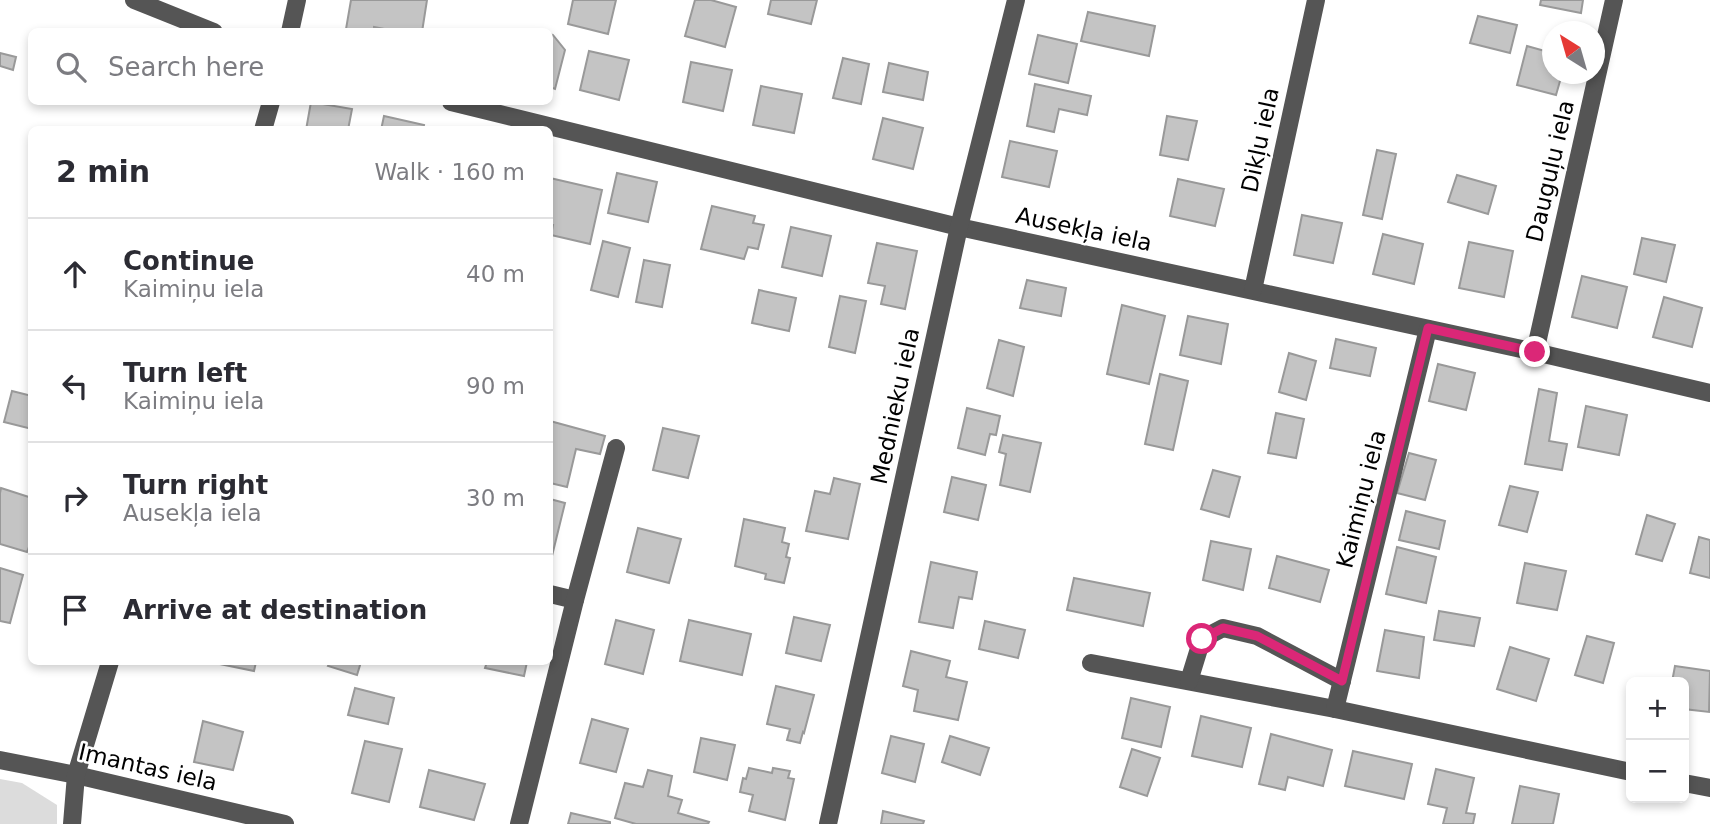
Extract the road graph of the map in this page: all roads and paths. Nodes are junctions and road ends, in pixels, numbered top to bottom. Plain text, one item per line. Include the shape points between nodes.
1 (134, 0) edge
2 (297, 0) edge
3 (1017, 0) edge
4 (1316, 0) edge
5 (1614, 0) edge
6 (204, 28) edge
7 (291, 28) edge
8 (270, 105) edge
9 (463, 105) edge
10 (264, 126) edge
11 (549, 126) edge
12 (553, 127) edge
13 (959, 227) junction
14 (1253, 290) junction
15 (1428, 328) junction
16 (1535, 352) junction
17 (1710, 393) edge
18 (616, 448) dead end
19 (553, 594) edge
20 (575, 600) junction
21 (1091, 663) dead end
22 (109, 665) edge
23 (1189, 681) junction
24 (1342, 681) junction
25 (1335, 709) junction
26 (0, 760) edge
27 (1626, 771) edge
28 (76, 775) junction
29 (1689, 784) edge
30 (1710, 788) edge
31 (72, 824) edge
32 (285, 824) edge
33 (519, 824) edge
34 (828, 824) edge

1 - 6 street
2 - 7 street
3 - 13 street, Mednieku iela
4 - 14 street, Dikļu iela
5 - 16 street, Dauguļu iela
8 - 10 street
9 - 11 street, Ausekļa iela
12 - 13 street, Ausekļa iela
13 - 14 street, Ausekļa iela
13 - 34 street, Mednieku iela
14 - 15 street, Ausekļa iela
15 - 16 street, Ausekļa iela
15 - 24 street, Kaimiņu iela
16 - 17 street, Ausekļa iela
18 - 20 street
19 - 20 street
20 - 33 street
21 - 23 street
22 - 28 street
23 - 24 street via 1202,639 1223,628 1257,636
23 - 25 street
24 - 25 street, Kaimiņu iela
25 - 27 street
26 - 28 street, Imantas iela
28 - 31 street
28 - 32 street, Imantas iela
29 - 30 street

